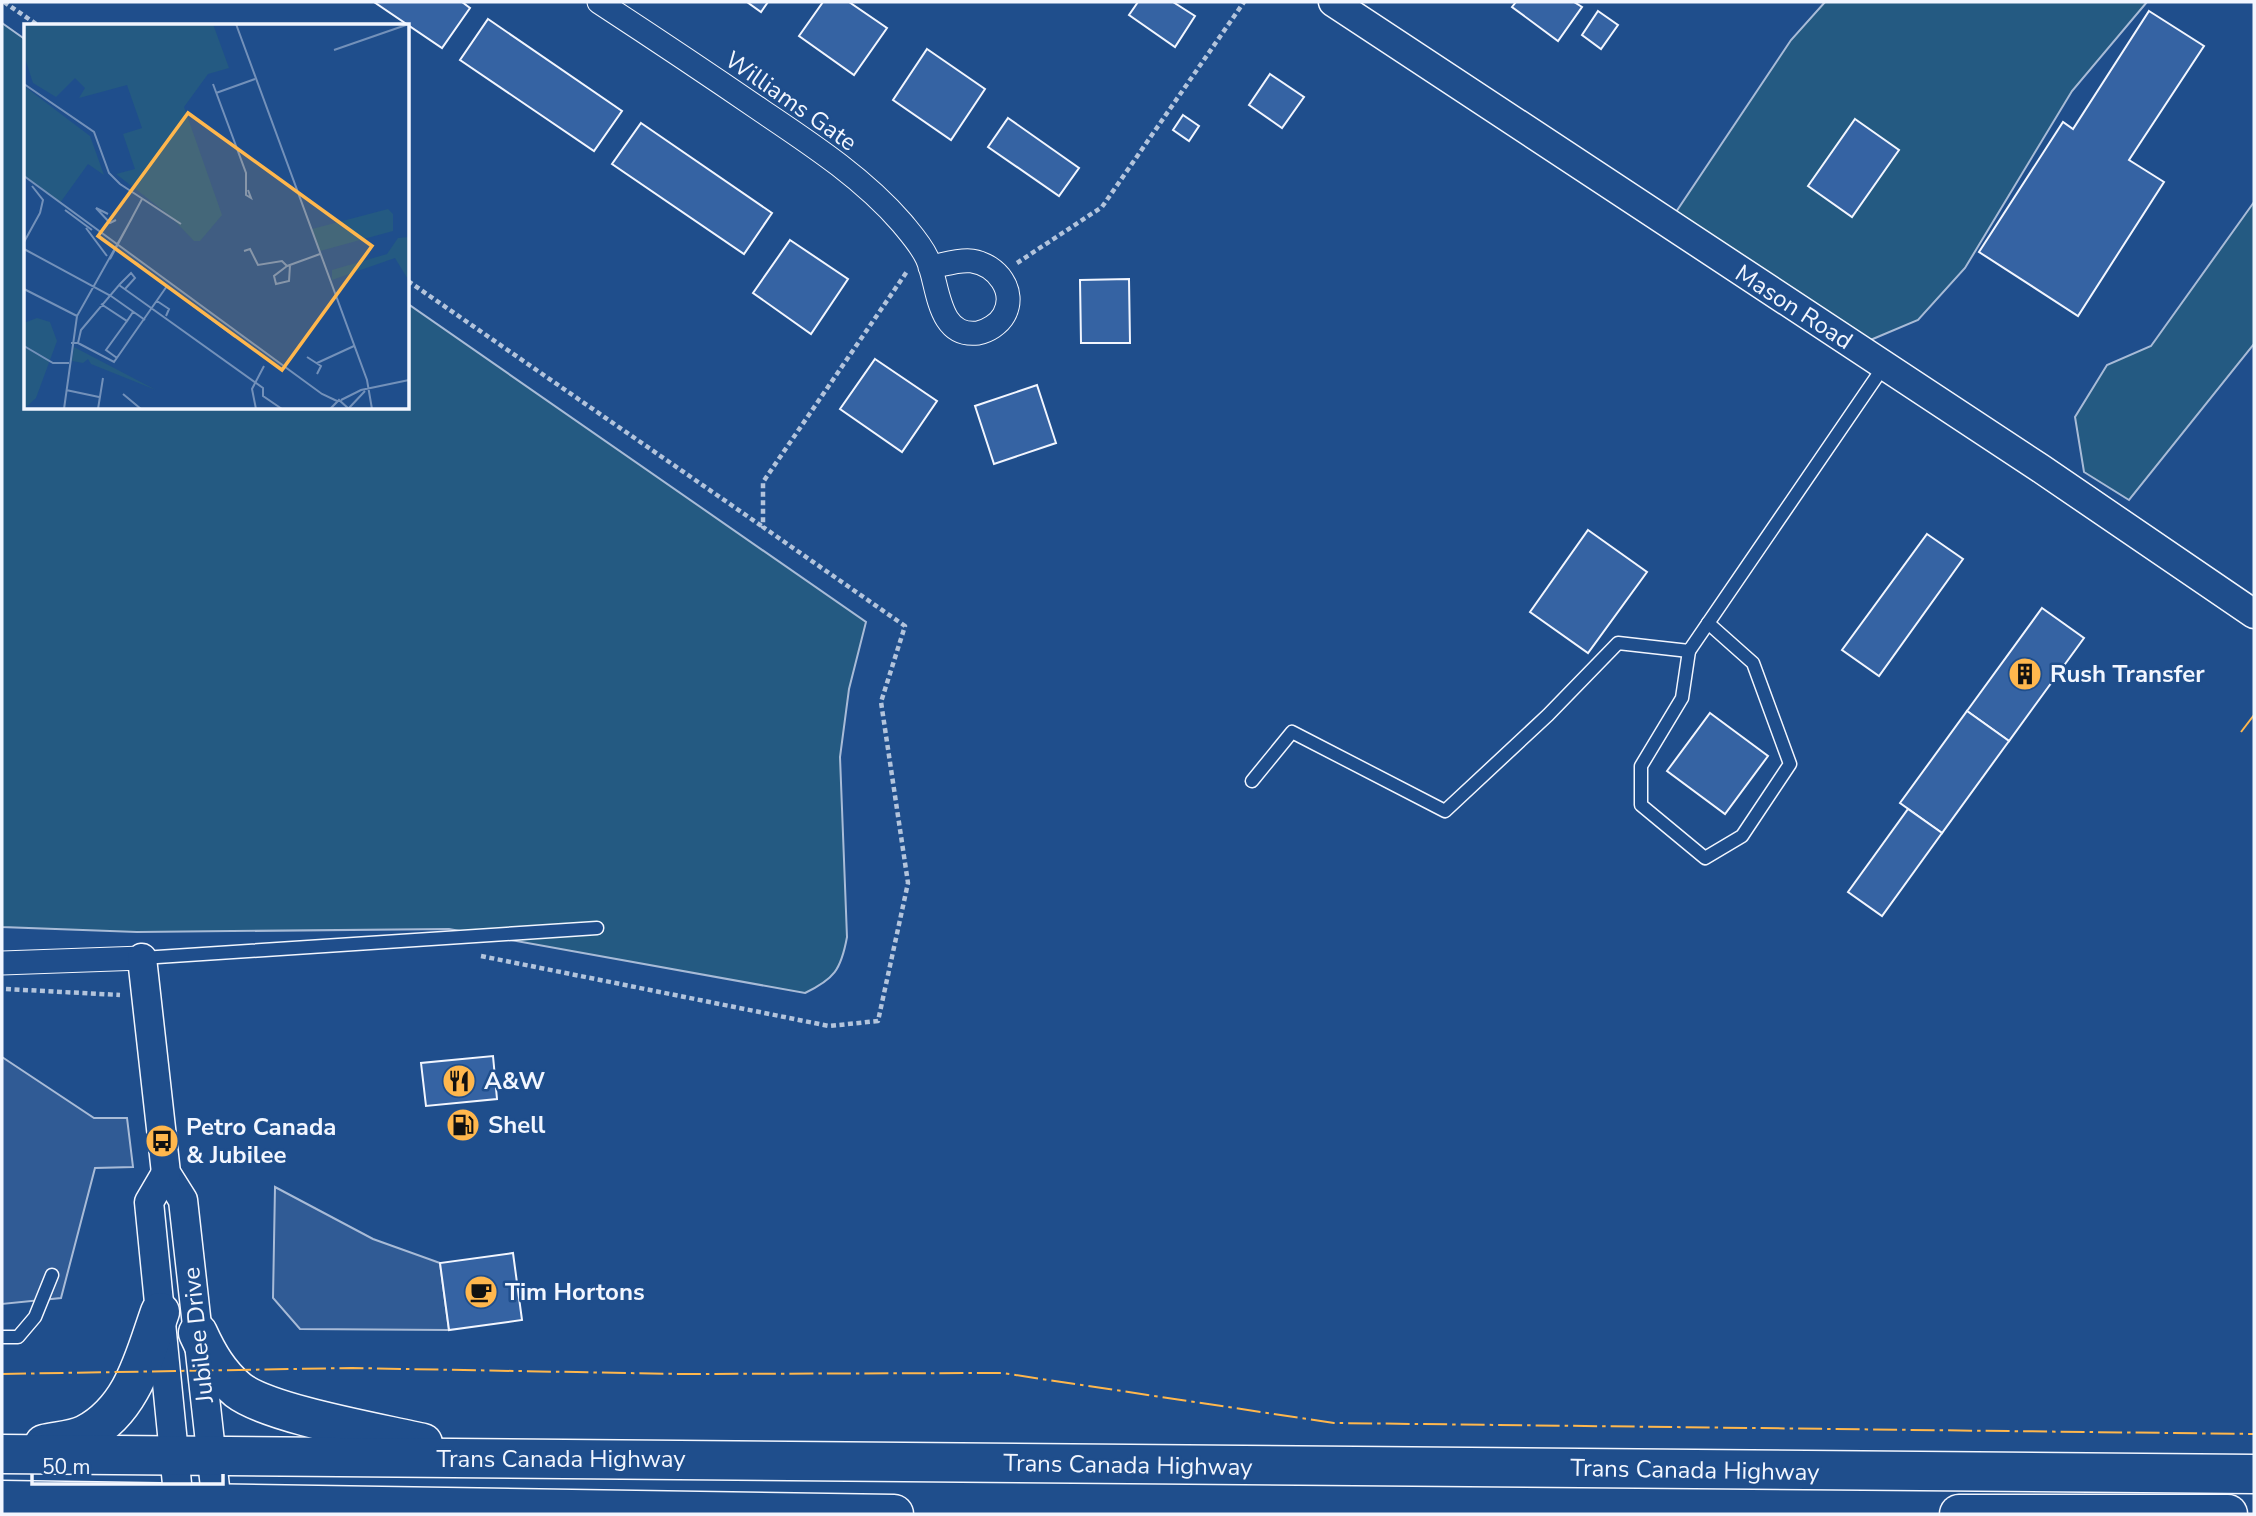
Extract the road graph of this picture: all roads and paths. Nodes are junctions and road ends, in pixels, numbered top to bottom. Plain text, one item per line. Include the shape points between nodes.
1 (4, 2) edge
2 (599, 2) edge
3 (1244, 2) edge
4 (1333, 2) edge
5 (36, 24) edge
6 (928, 262) junction
7 (998, 273) junction
8 (410, 282) edge
9 (1884, 366) junction
10 (763, 527) junction
11 (2254, 614) edge
12 (1708, 622) junction
13 (1689, 651) junction
14 (1252, 781) dead end
15 (597, 928) dead end
16 (472, 955) dead end
17 (142, 958) junction
18 (2, 963) edge
19 (2, 989) edge
20 (146, 997) junction
21 (166, 1173) junction
22 (52, 1275) dead end
23 (160, 1312) junction
24 (198, 1334) junction
25 (2, 1338) edge
26 (2, 1454) edge
27 (212, 1457) junction
28 (174, 1458) junction
29 (486, 1458) junction
30 (2254, 1474) edge
31 (2, 1500) edge
32 (179, 1508) edge
33 (217, 1508) edge
34 (329, 1509) edge
35 (2131, 1513) edge
36 (847, 1514) edge
37 (894, 1514) edge
38 (1959, 1514) edge
39 (2047, 1514) edge
40 (2228, 1514) edge

1 - 5 path
2 - 6 street, Williams Gate via 847,171 897,217
3 - 7 path via 1102,207
4 - 9 street, Mason Road
6 - 7 street via 969,261
6 - 7 street, Williams Gate via 942,311 963,331 986,330 1003,316 1008,302
6 - 10 path via 906,271 763,482
8 - 10 path
9 - 11 street, Mason Road
9 - 12 lane
10 - 16 path via 905,626 881,702 908,883 878,1021 828,1026
12 - 13 lane
12 - 13 lane via 1754,663 1790,764 1742,836 1704,859 1642,805 1641,766 1682,698
13 - 14 lane via 1618,643 1445,811 1292,732
15 - 17 lane
17 - 18 street
17 - 20 street, Jubilee Drive
19 - 20 path
20 - 21 street, Jubilee Drive
21 - 23 street, Jubilee Drive via 149,1202
21 - 24 street, Jubilee Drive via 183,1200
22 - 25 lane via 35,1317 18,1337
23 - 26 highway via 135,1385 114,1411 86,1434
23 - 28 street, Jubilee Drive
24 - 27 street, Jubilee Drive
24 - 29 highway via 213,1364 239,1391 270,1406
26 - 28 highway, Trans Canada Highway
27 - 28 highway, Trans Canada Highway
27 - 29 highway, Trans Canada Highway
27 - 33 street, Jubilee Drive
28 - 32 street, Jubilee Drive
29 - 30 highway, Trans Canada Highway
31 - 32 highway, Trans Canada Highway
32 - 33 highway, Trans Canada Highway
33 - 34 highway, Trans Canada Highway
34 - 36 highway, Trans Canada Highway
35 - 39 highway
35 - 40 highway
36 - 37 highway, Trans Canada Highway
38 - 39 highway

